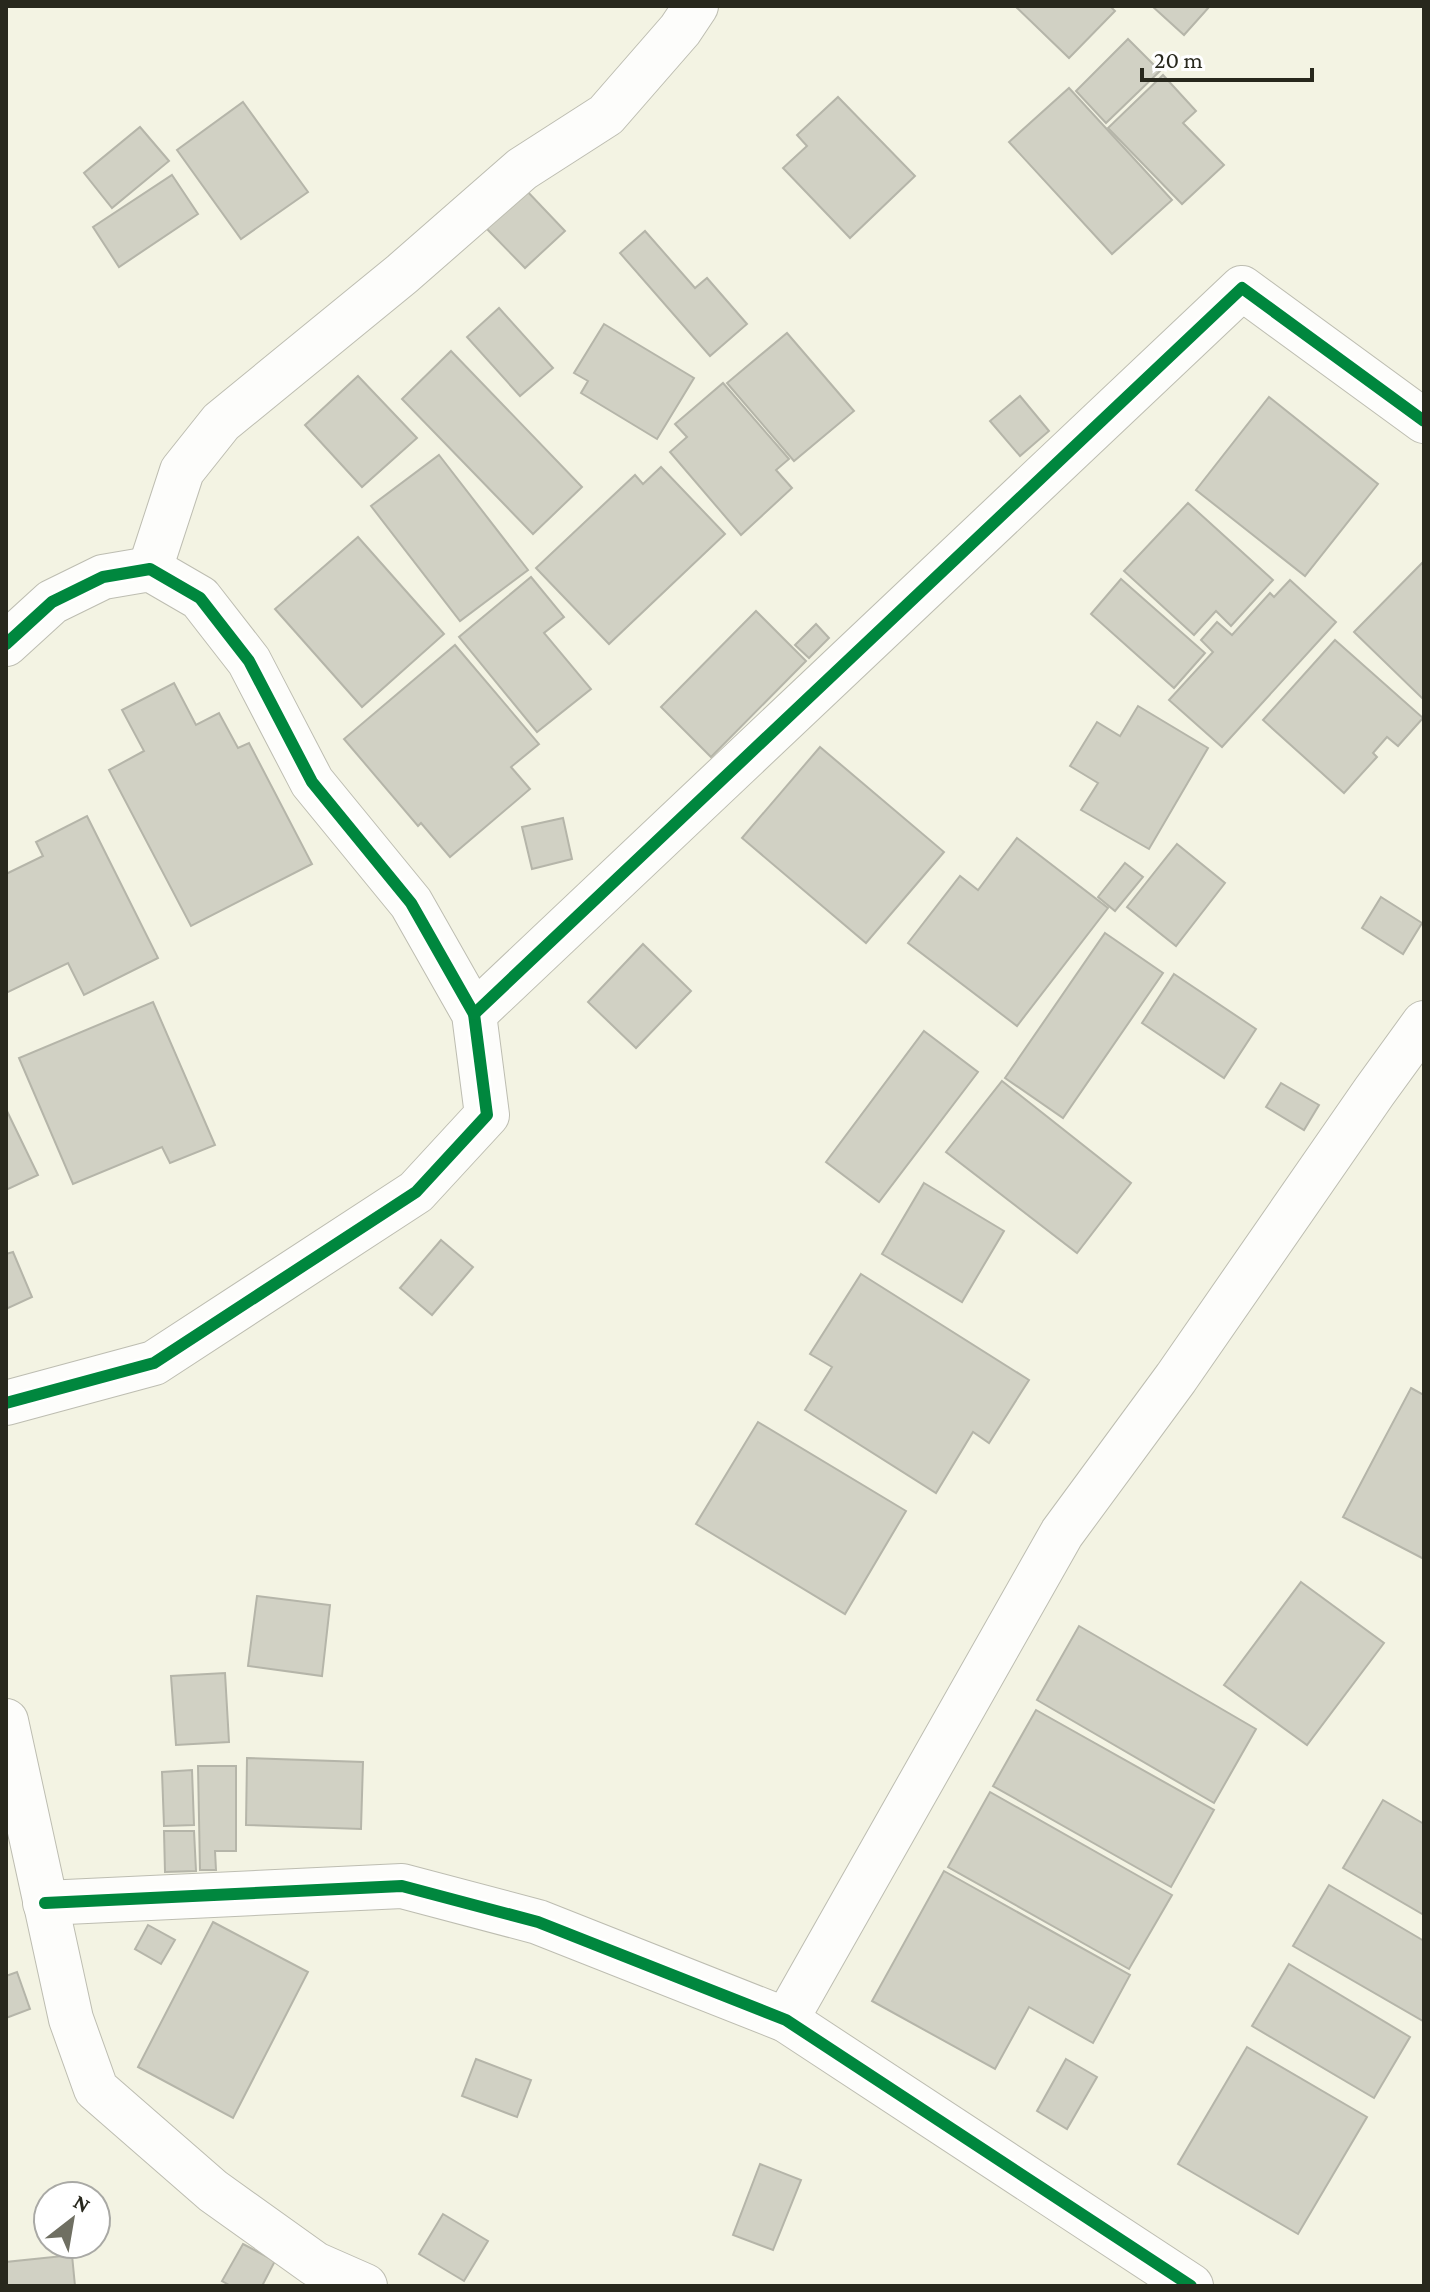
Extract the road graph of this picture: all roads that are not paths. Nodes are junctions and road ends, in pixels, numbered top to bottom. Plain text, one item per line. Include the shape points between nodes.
1 (696, 6) edge
2 (1424, 421) edge
3 (150, 569) junction
4 (6, 644) edge
5 (474, 1014) junction
6 (1424, 1023) edge
7 (6, 1403) edge
8 (6, 1721) edge
9 (45, 1903) junction
10 (786, 2020) junction
11 (1182, 2283) edge
12 (365, 2286) edge

1 - 3 street via 606,115 522,169 221,422 182,471
2 - 5 street via 1242,288
3 - 4 street via 103,577 52,602
3 - 5 street via 200,598 249,661 312,782 411,903
5 - 7 street via 487,1115 416,1192 154,1363
6 - 10 street via 1062,1533
8 - 9 street
9 - 10 street via 402,1886 538,1922
9 - 12 street via 71,2019 96,2089 213,2191 315,2264
10 - 11 street

